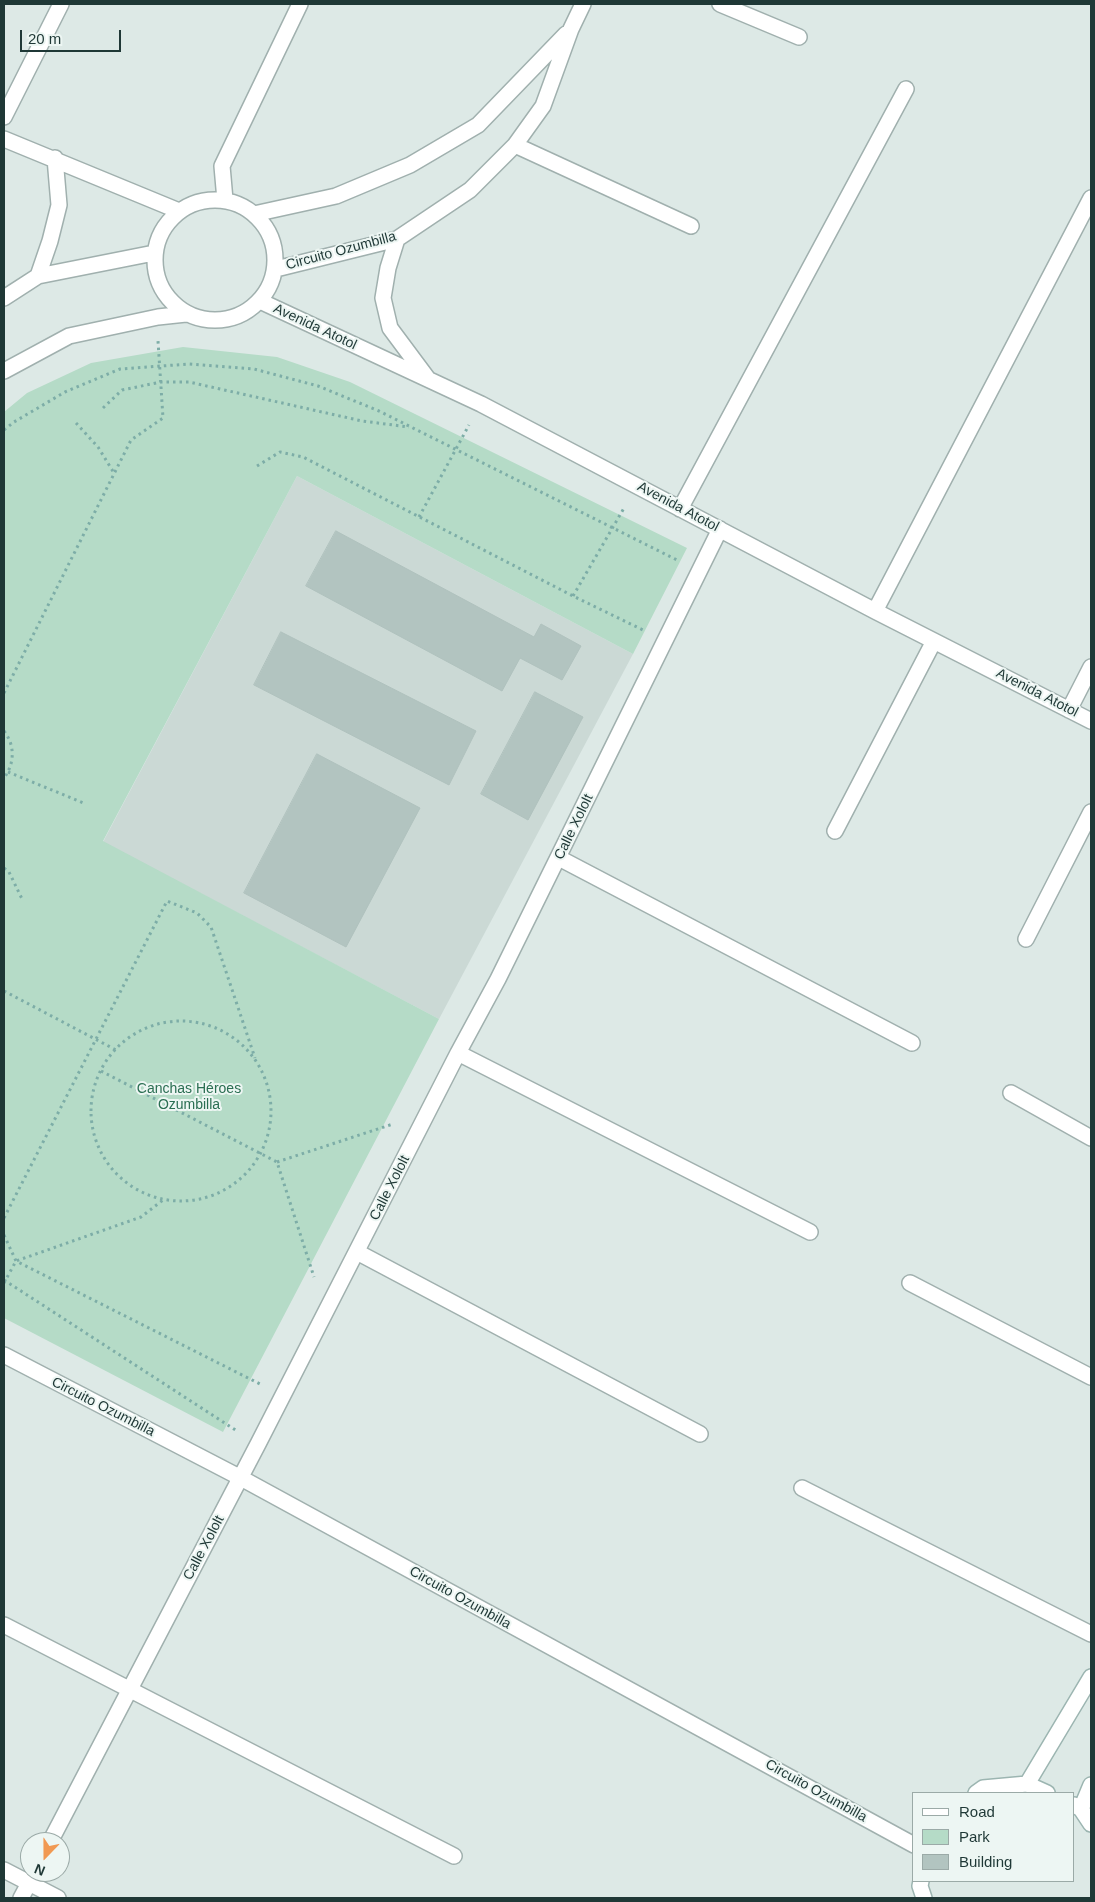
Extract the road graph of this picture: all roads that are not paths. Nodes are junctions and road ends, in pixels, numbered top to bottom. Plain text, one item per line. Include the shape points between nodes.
1 (61, 4) edge
2 (300, 4) edge
3 (583, 4) edge
4 (720, 4) edge
5 (571, 29) junction
6 (799, 37) dead end
7 (906, 89) dead end
8 (4, 116) edge
9 (4, 139) edge
10 (515, 146) junction
11 (55, 158) junction
12 (1091, 198) edge
13 (225, 200) junction
14 (178, 211) junction
15 (254, 214) junction
16 (691, 226) dead end
17 (397, 239) junction
18 (154, 253) junction
19 (276, 268) junction
20 (38, 276) junction
21 (4, 298) edge
22 (260, 301) junction
23 (186, 314) junction
24 (4, 371) edge
25 (429, 380) junction
26 (680, 509) junction
27 (720, 529) junction
28 (875, 611) junction
29 (934, 641) junction
30 (1091, 667) edge
31 (1069, 710) junction
32 (1091, 721) edge
33 (1091, 812) edge
34 (835, 831) dead end
35 (558, 858) junction
36 (1026, 939) dead end
37 (912, 1044) dead end
38 (458, 1053) junction
39 (1011, 1093) dead end
40 (1091, 1138) edge
41 (810, 1232) dead end
42 (357, 1252) junction
43 (910, 1283) dead end
44 (4, 1355) edge
45 (1091, 1377) edge
46 (700, 1434) dead end
47 (241, 1478) junction
48 (802, 1488) dead end
49 (4, 1624) edge
50 (1091, 1634) edge
51 (1091, 1677) edge
52 (130, 1689) junction
53 (1027, 1784) junction
54 (1091, 1786) edge
55 (977, 1792) edge
56 (1045, 1792) edge
57 (1077, 1807) edge
58 (1091, 1824) edge
59 (55, 1832) edge
60 (912, 1843) edge
61 (454, 1856) dead end
62 (4, 1870) edge
63 (20, 1874) edge
64 (29, 1882) edge
65 (38, 1882) edge
66 (921, 1882) edge
67 (21, 1898) edge
68 (58, 1898) edge
69 (924, 1898) edge

1 - 8 street
2 - 13 street via 222,166
3 - 5 street, Circuito Ozumbilla
4 - 6 street
5 - 10 street, Circuito Ozumbilla via 544,106
5 - 15 street, Circuito Ozumbilla via 478,125 410,165 336,196
7 - 26 street
9 - 11 street
10 - 16 street
10 - 17 street, Circuito Ozumbilla via 470,190
11 - 14 street
11 - 20 street via 59,205
12 - 28 street
13 - 14 street via 201,200
13 - 15 street via 241,204
14 - 18 street via 162,229
15 - 19 street via 272,238
17 - 19 street, Circuito Ozumbilla
17 - 25 street via 383,298 390,328
18 - 20 street
18 - 23 street via 160,288
19 - 22 street
20 - 21 street
22 - 23 street via 238,316 212,321
22 - 25 street, Avenida Atotol
23 - 24 street via 69,336
25 - 26 street, Avenida Atotol
26 - 27 street, Avenida Atotol
27 - 28 street, Avenida Atotol
27 - 35 street, Calle Xololt
28 - 29 street, Avenida Atotol
29 - 31 street, Avenida Atotol
29 - 34 street
30 - 31 street
31 - 32 street, Avenida Atotol
33 - 36 street
35 - 37 street
35 - 38 street, Calle Xololt
38 - 41 street
38 - 42 street, Calle Xololt
39 - 40 street
42 - 46 street
42 - 47 street, Calle Xololt
43 - 45 street
44 - 47 street, Circuito Ozumbilla
47 - 52 street, Calle Xololt
47 - 60 street, Circuito Ozumbilla
48 - 50 street
49 - 52 street
51 - 53 street
52 - 59 street, Calle Xololt
52 - 61 street
53 - 55 street via 983,1788
53 - 56 street
54 - 57 street
57 - 58 street
62 - 63 street
64 - 67 street
65 - 68 street
66 - 69 street

